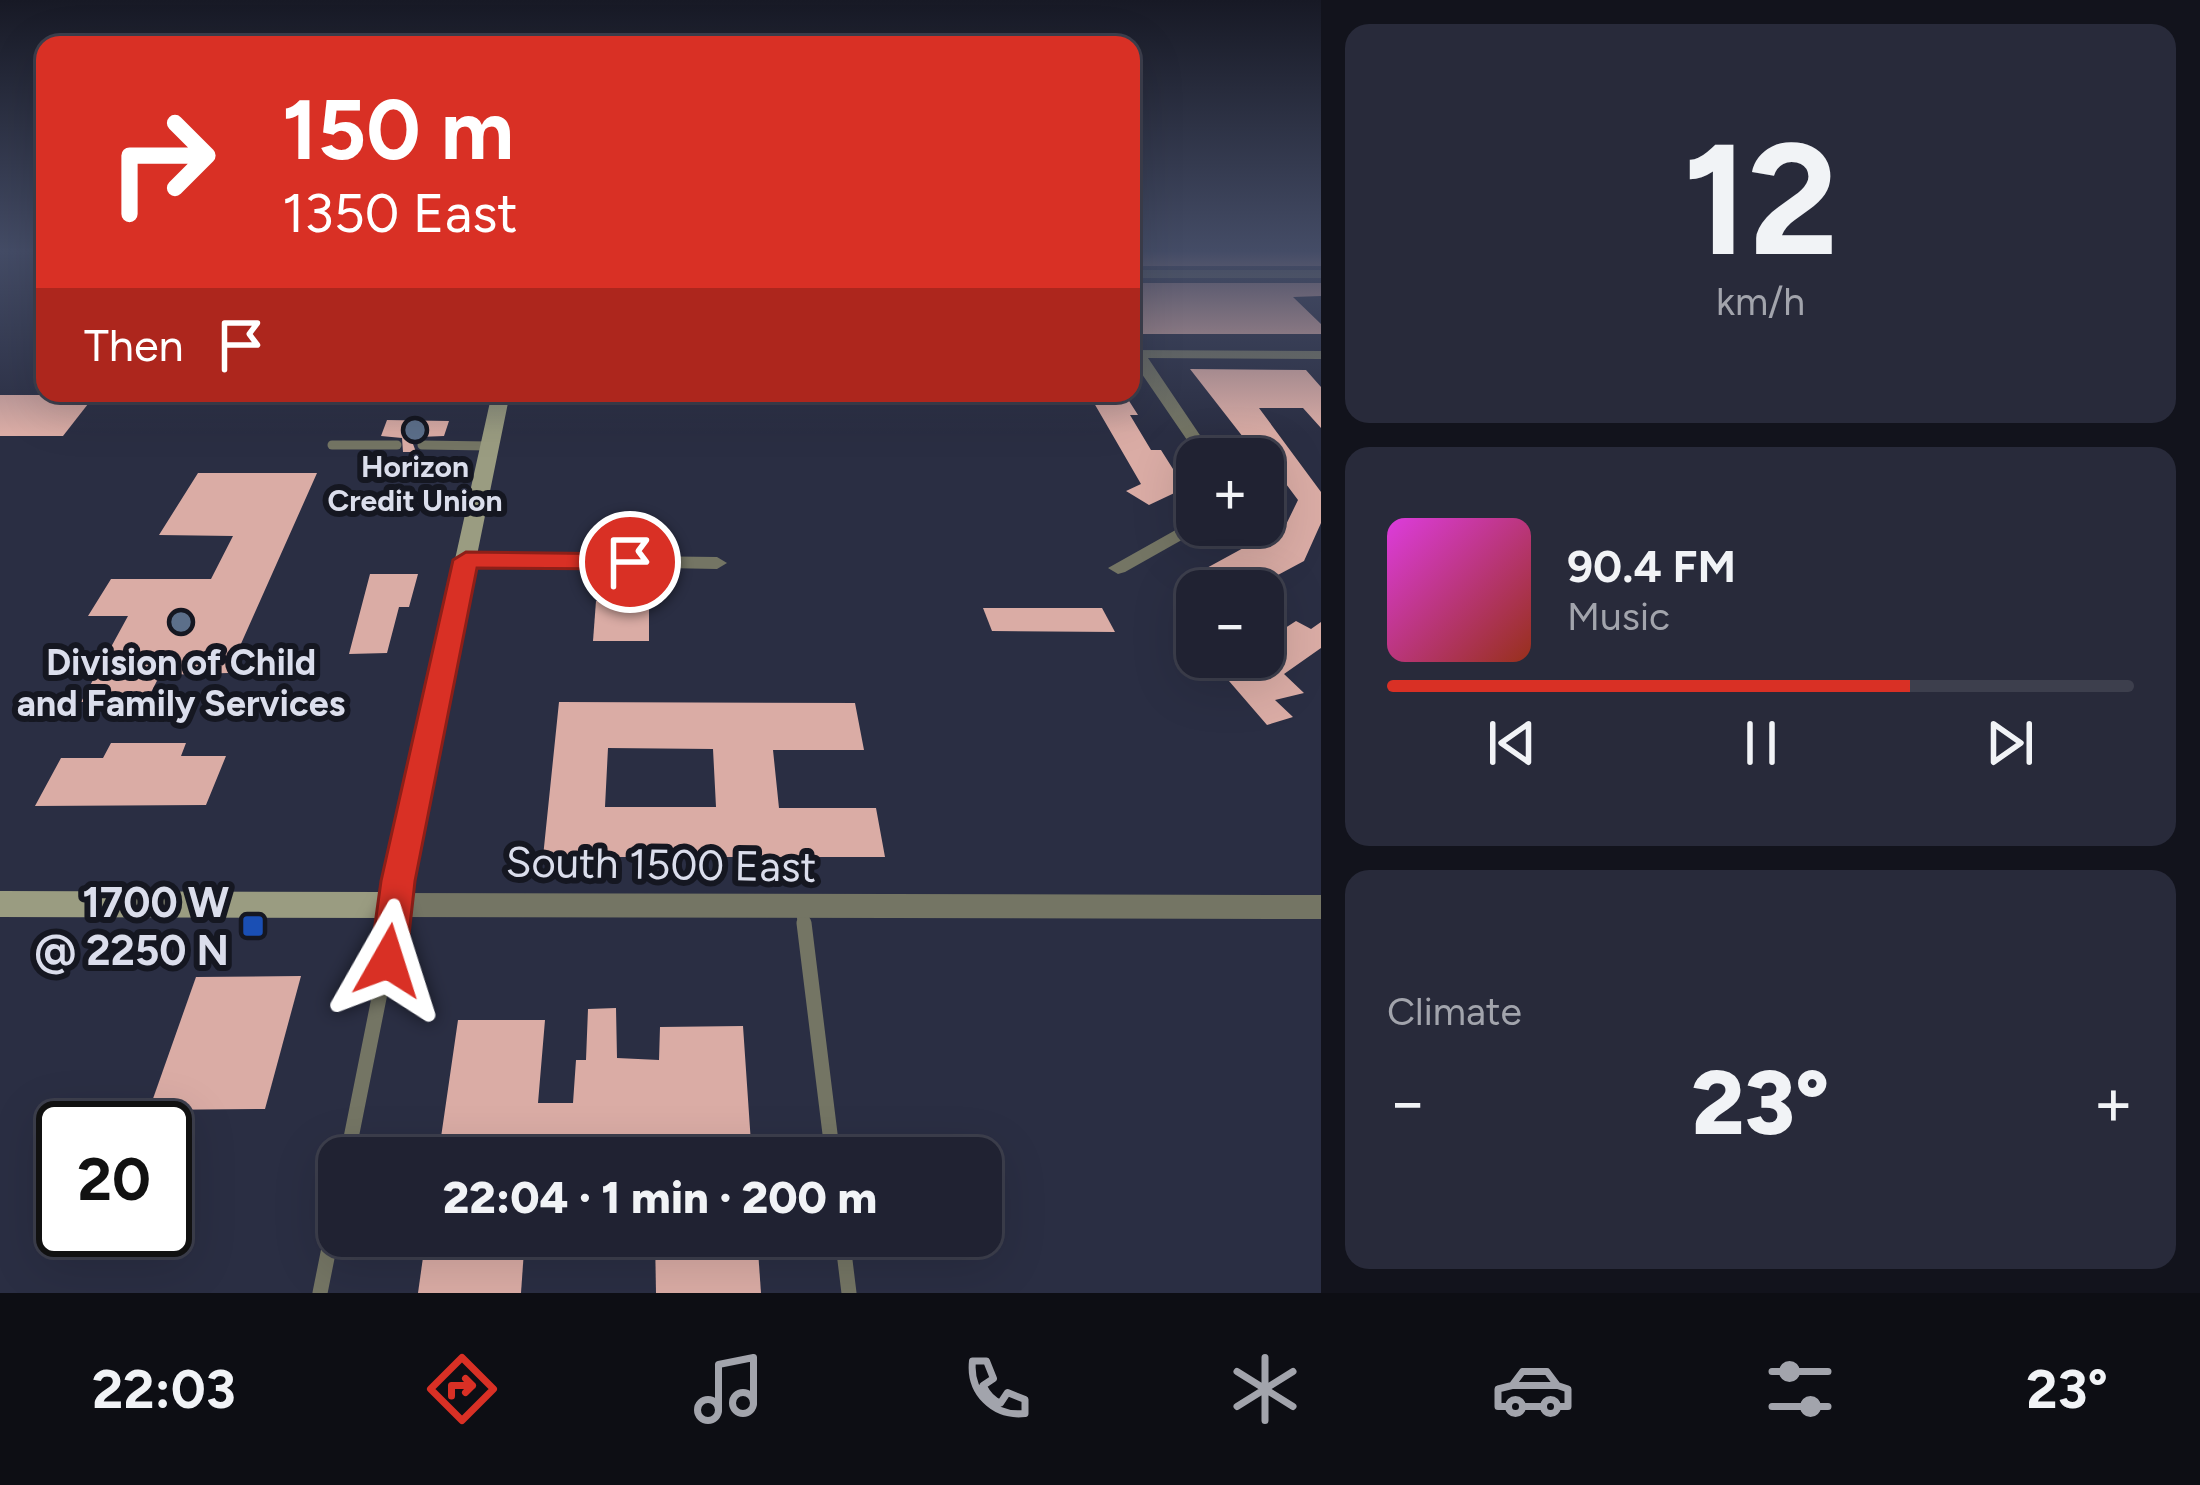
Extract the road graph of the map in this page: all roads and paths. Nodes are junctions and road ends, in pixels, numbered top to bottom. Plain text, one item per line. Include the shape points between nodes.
1 (1140, 354) edge
2 (1321, 355) edge
3 (1140, 363) edge
4 (499, 402) edge
5 (1193, 438) edge
6 (332, 445) dead end
7 (398, 445) dead end
8 (422, 446) dead end
9 (490, 446) junction
10 (1176, 536) edge
11 (466, 560) junction
12 (717, 563) dead end
13 (1118, 568) dead end
14 (0, 904) edge
15 (394, 905) junction
16 (802, 908) junction
17 (1321, 908) edge
18 (351, 1137) edge
19 (830, 1137) edge
20 (327, 1257) edge
21 (845, 1257) edge
22 (320, 1293) edge
23 (849, 1293) edge

1 - 2 street
3 - 5 street
4 - 9 street
6 - 7 lane
8 - 9 lane
9 - 11 street
10 - 13 street
11 - 12 street
11 - 15 street
14 - 15 street, South 1500 East
15 - 16 street, South 1500 East
15 - 18 lane
16 - 17 street, South 1500 East
16 - 19 lane
20 - 22 lane
21 - 23 lane

